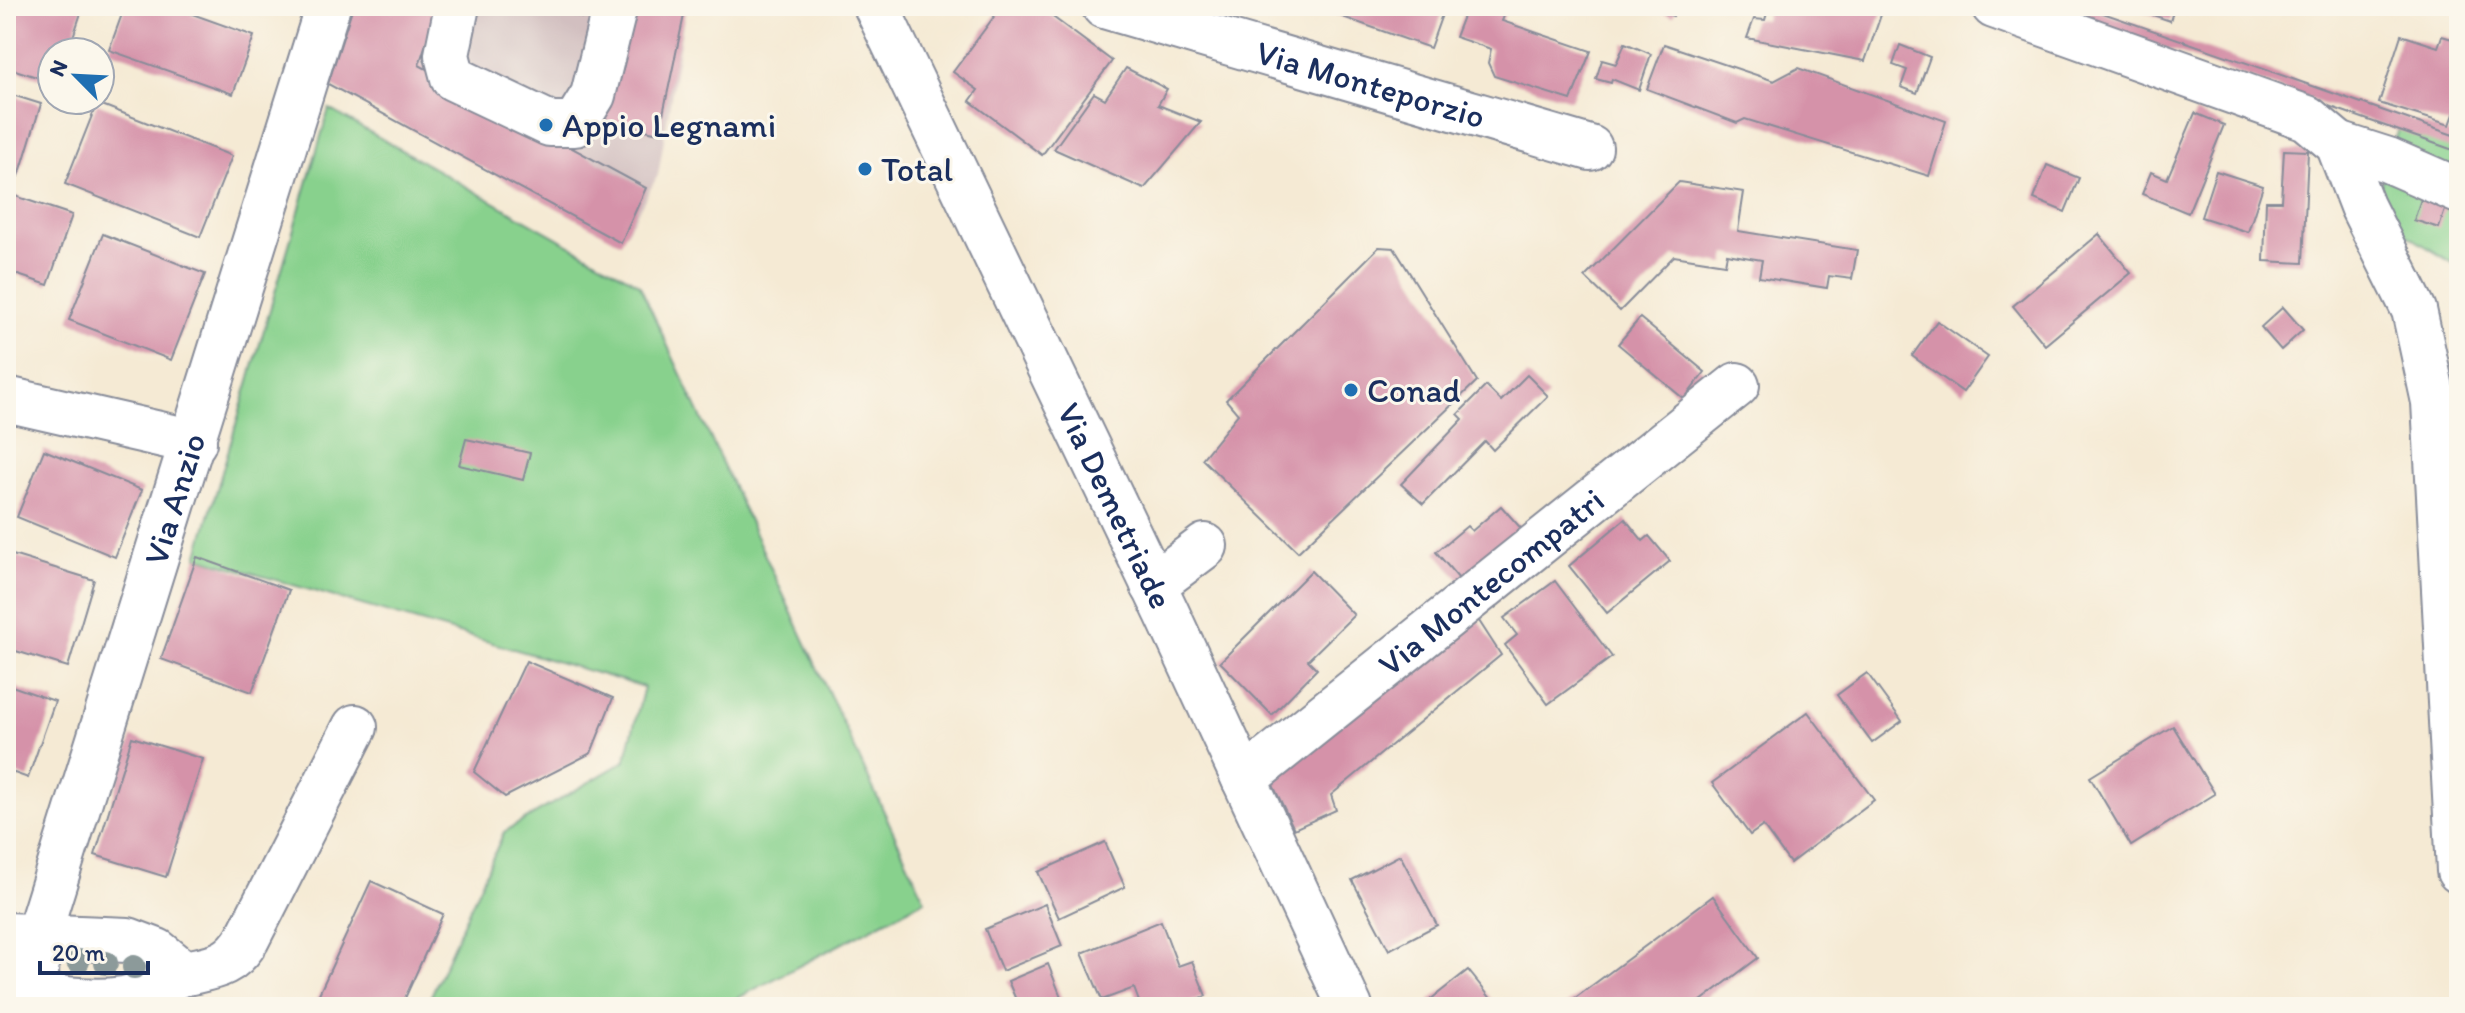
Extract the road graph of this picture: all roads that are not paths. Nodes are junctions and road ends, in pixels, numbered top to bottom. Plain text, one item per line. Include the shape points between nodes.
1 (328, 6) edge
2 (457, 6) edge
3 (615, 6) edge
4 (876, 6) edge
5 (1104, 6) edge
6 (1994, 6) edge
7 (2338, 144) junction
8 (1590, 148) dead end
9 (2459, 191) edge
10 (1737, 385) dead end
11 (6, 399) edge
12 (194, 442) junction
13 (1205, 546) dead end
14 (1153, 585) junction
15 (355, 727) dead end
16 (1244, 779) junction
17 (2459, 871) edge
18 (22, 935) edge
19 (184, 973) junction
20 (20, 992) edge
21 (1350, 1007) edge

1 - 12 street, Via Anzio
2 - 3 street via 447,55 453,78 550,124 575,124 593,95
4 - 14 street, Via Demetriade
5 - 8 street, Via Monteporzio
6 - 7 street via 2307,118
7 - 9 street
7 - 17 street via 2414,310 2434,402
10 - 16 street, Via Montecompatri
11 - 12 street
12 - 18 street, Via Anzio
13 - 14 street
14 - 16 street, Via Demetriade
15 - 19 street via 242,947 215,969
16 - 21 street, Via Demetriade
18 - 19 street via 128,940 157,951
18 - 20 street, Via Anzio
19 - 20 street via 123,999

